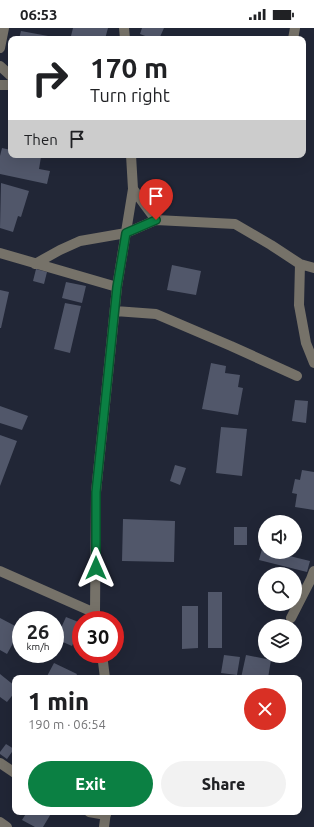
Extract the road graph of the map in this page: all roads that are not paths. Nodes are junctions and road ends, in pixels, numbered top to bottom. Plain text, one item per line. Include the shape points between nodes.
1 (4, 28) edge
2 (0, 48) edge
3 (0, 66) edge
4 (8, 73) edge
5 (131, 158) edge
6 (133, 189) junction
7 (156, 220) junction
8 (126, 233) junction
9 (0, 253) edge
10 (35, 264) junction
11 (300, 264) junction
12 (314, 268) edge
13 (117, 287) junction
14 (115, 311) junction
15 (314, 362) edge
16 (297, 376) dead end
17 (0, 571) edge
18 (314, 571) edge
19 (85, 611) edge
20 (96, 611) edge
21 (291, 618) dead end
22 (104, 663) edge
23 (106, 675) edge
24 (0, 763) edge
25 (12, 771) edge
26 (106, 815) edge
27 (0, 822) edge
28 (7, 827) edge
29 (104, 827) edge

1 - 2 street
3 - 4 street
5 - 6 street
6 - 7 street
6 - 8 street
7 - 8 street
7 - 11 street via 235,224
8 - 10 street via 80,241
8 - 13 street
9 - 10 street
10 - 13 street
11 - 12 street
11 - 15 street via 299,305 306,343
13 - 14 street
14 - 16 street via 156,314
14 - 20 street via 96,492
17 - 19 street
18 - 21 street
22 - 23 street
24 - 25 street
26 - 29 street
27 - 28 street

